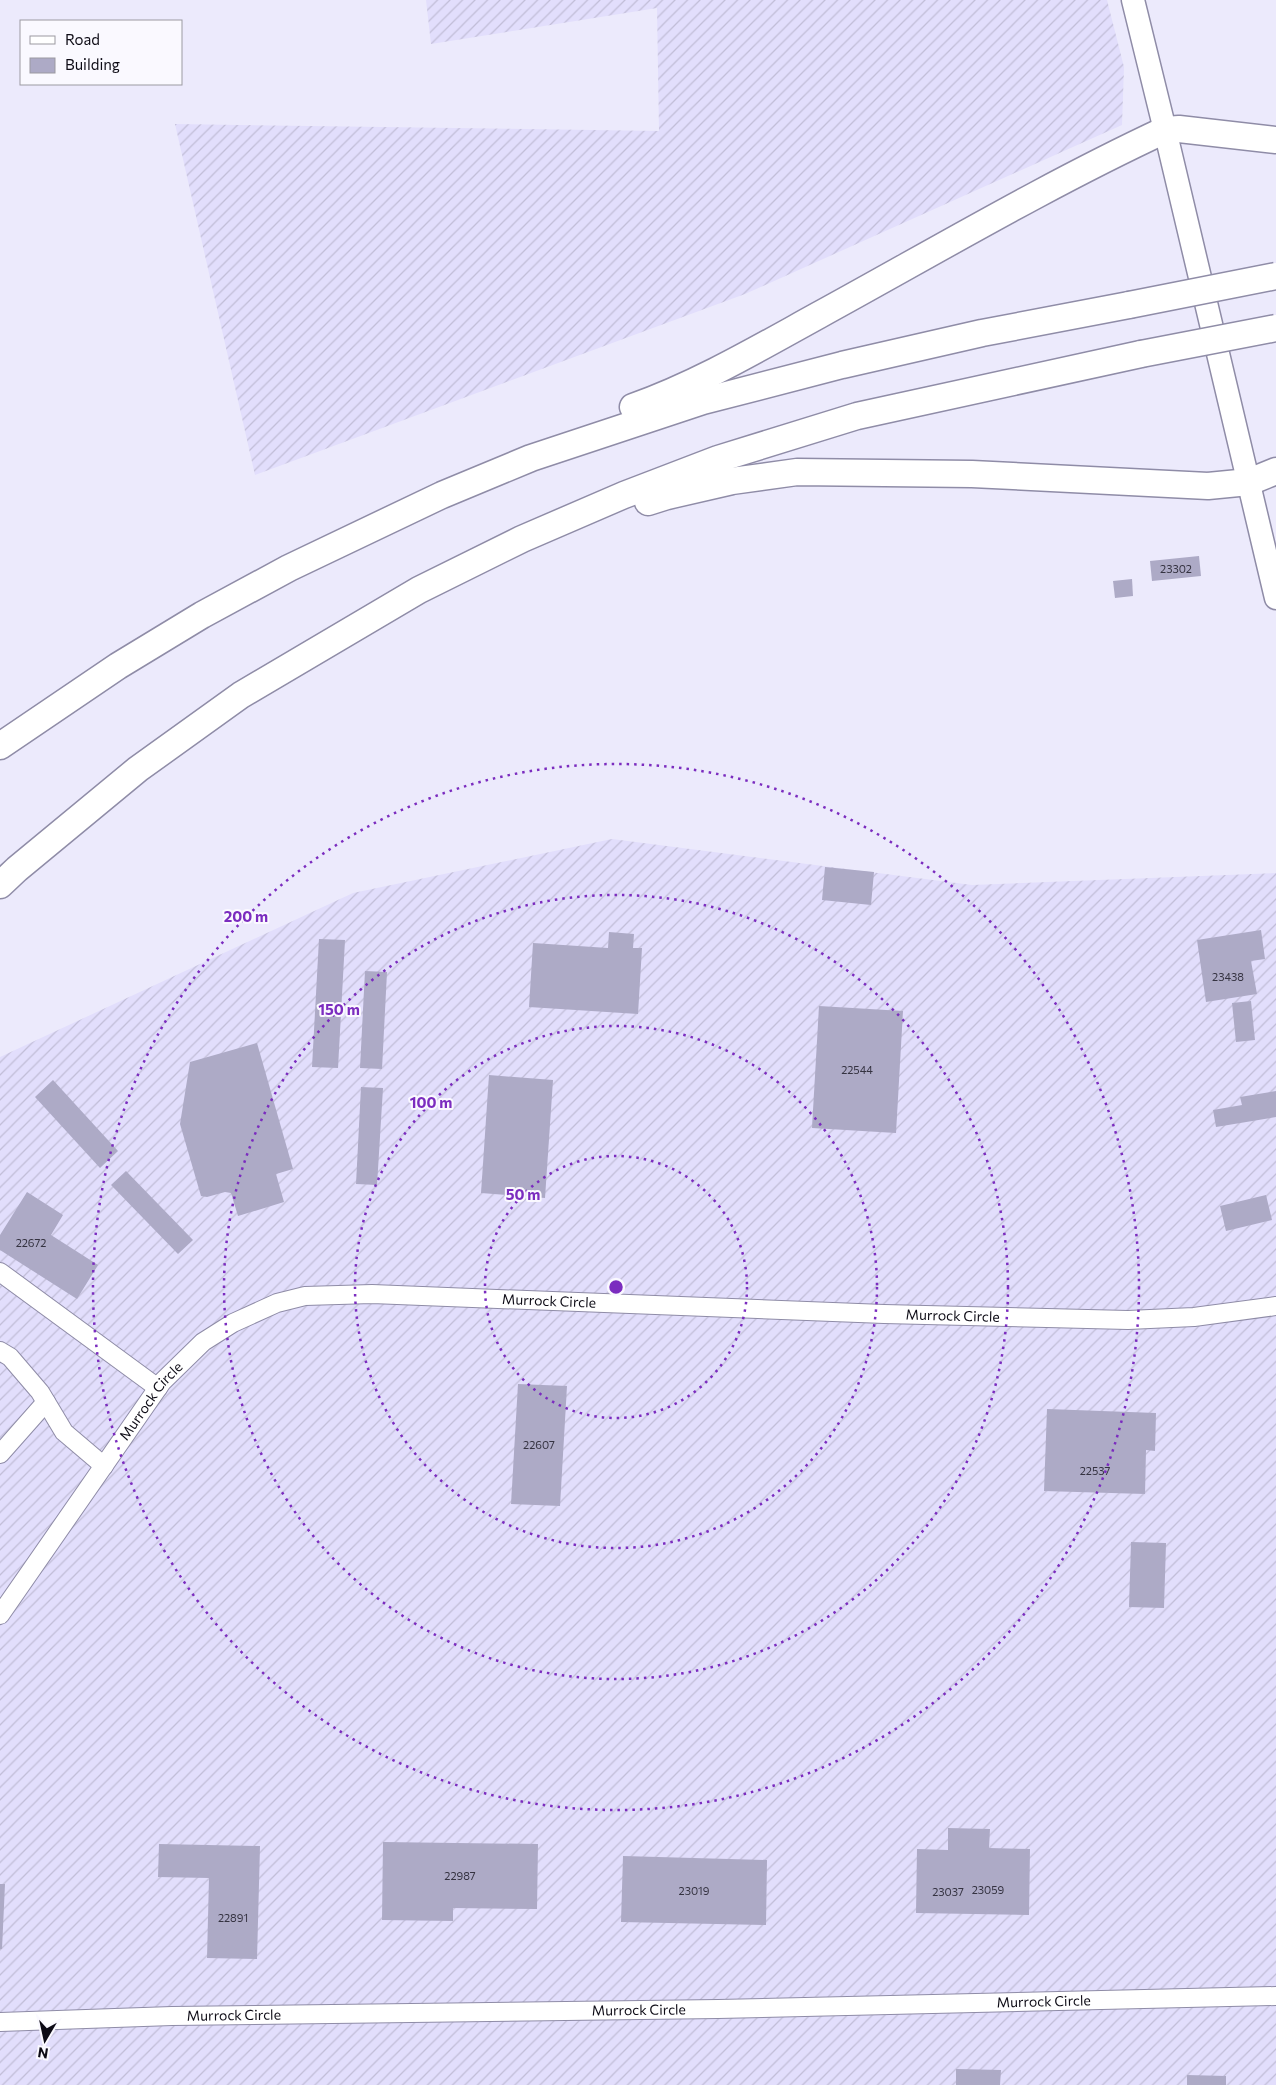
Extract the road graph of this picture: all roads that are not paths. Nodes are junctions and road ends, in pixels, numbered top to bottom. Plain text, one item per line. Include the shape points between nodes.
1 (1133, 0) edge
2 (1166, 130) junction
3 (1276, 140) edge
4 (1276, 276) edge
5 (1276, 328) edge
6 (532, 458) junction
7 (1276, 471) edge
8 (1249, 482) junction
9 (522, 539) junction
10 (1276, 598) edge
11 (0, 746) edge
12 (0, 885) edge
13 (0, 1272) edge
14 (1276, 1306) edge
15 (0, 1351) edge
16 (158, 1388) junction
17 (46, 1402) junction
18 (0, 1454) edge
19 (104, 1466) junction
20 (1, 1611) edge
21 (1276, 1996) edge
22 (0, 2022) edge

1 - 2 main road
2 - 3 highway
2 - 6 highway via 1023,203 761,347 647,403 587,424
2 - 8 main road
4 - 6 highway, bridge via 832,367 703,402
5 - 9 highway, bridge via 857,416 718,458
6 - 11 highway via 442,495 289,568 118,666
7 - 8 highway
8 - 9 highway via 1208,486 972,474 797,472 732,480
8 - 10 main road
9 - 12 highway via 419,590 241,695 138,770
13 - 16 street
14 - 16 street, Murrock Circle via 1194,1317 1128,1320 372,1294 305,1296 278,1303 233,1323 203,1342
15 - 17 street via 10,1357
16 - 19 street, Murrock Circle
17 - 18 street
17 - 19 street via 64,1432
19 - 20 street, Murrock Circle
21 - 22 street, Murrock Circle

